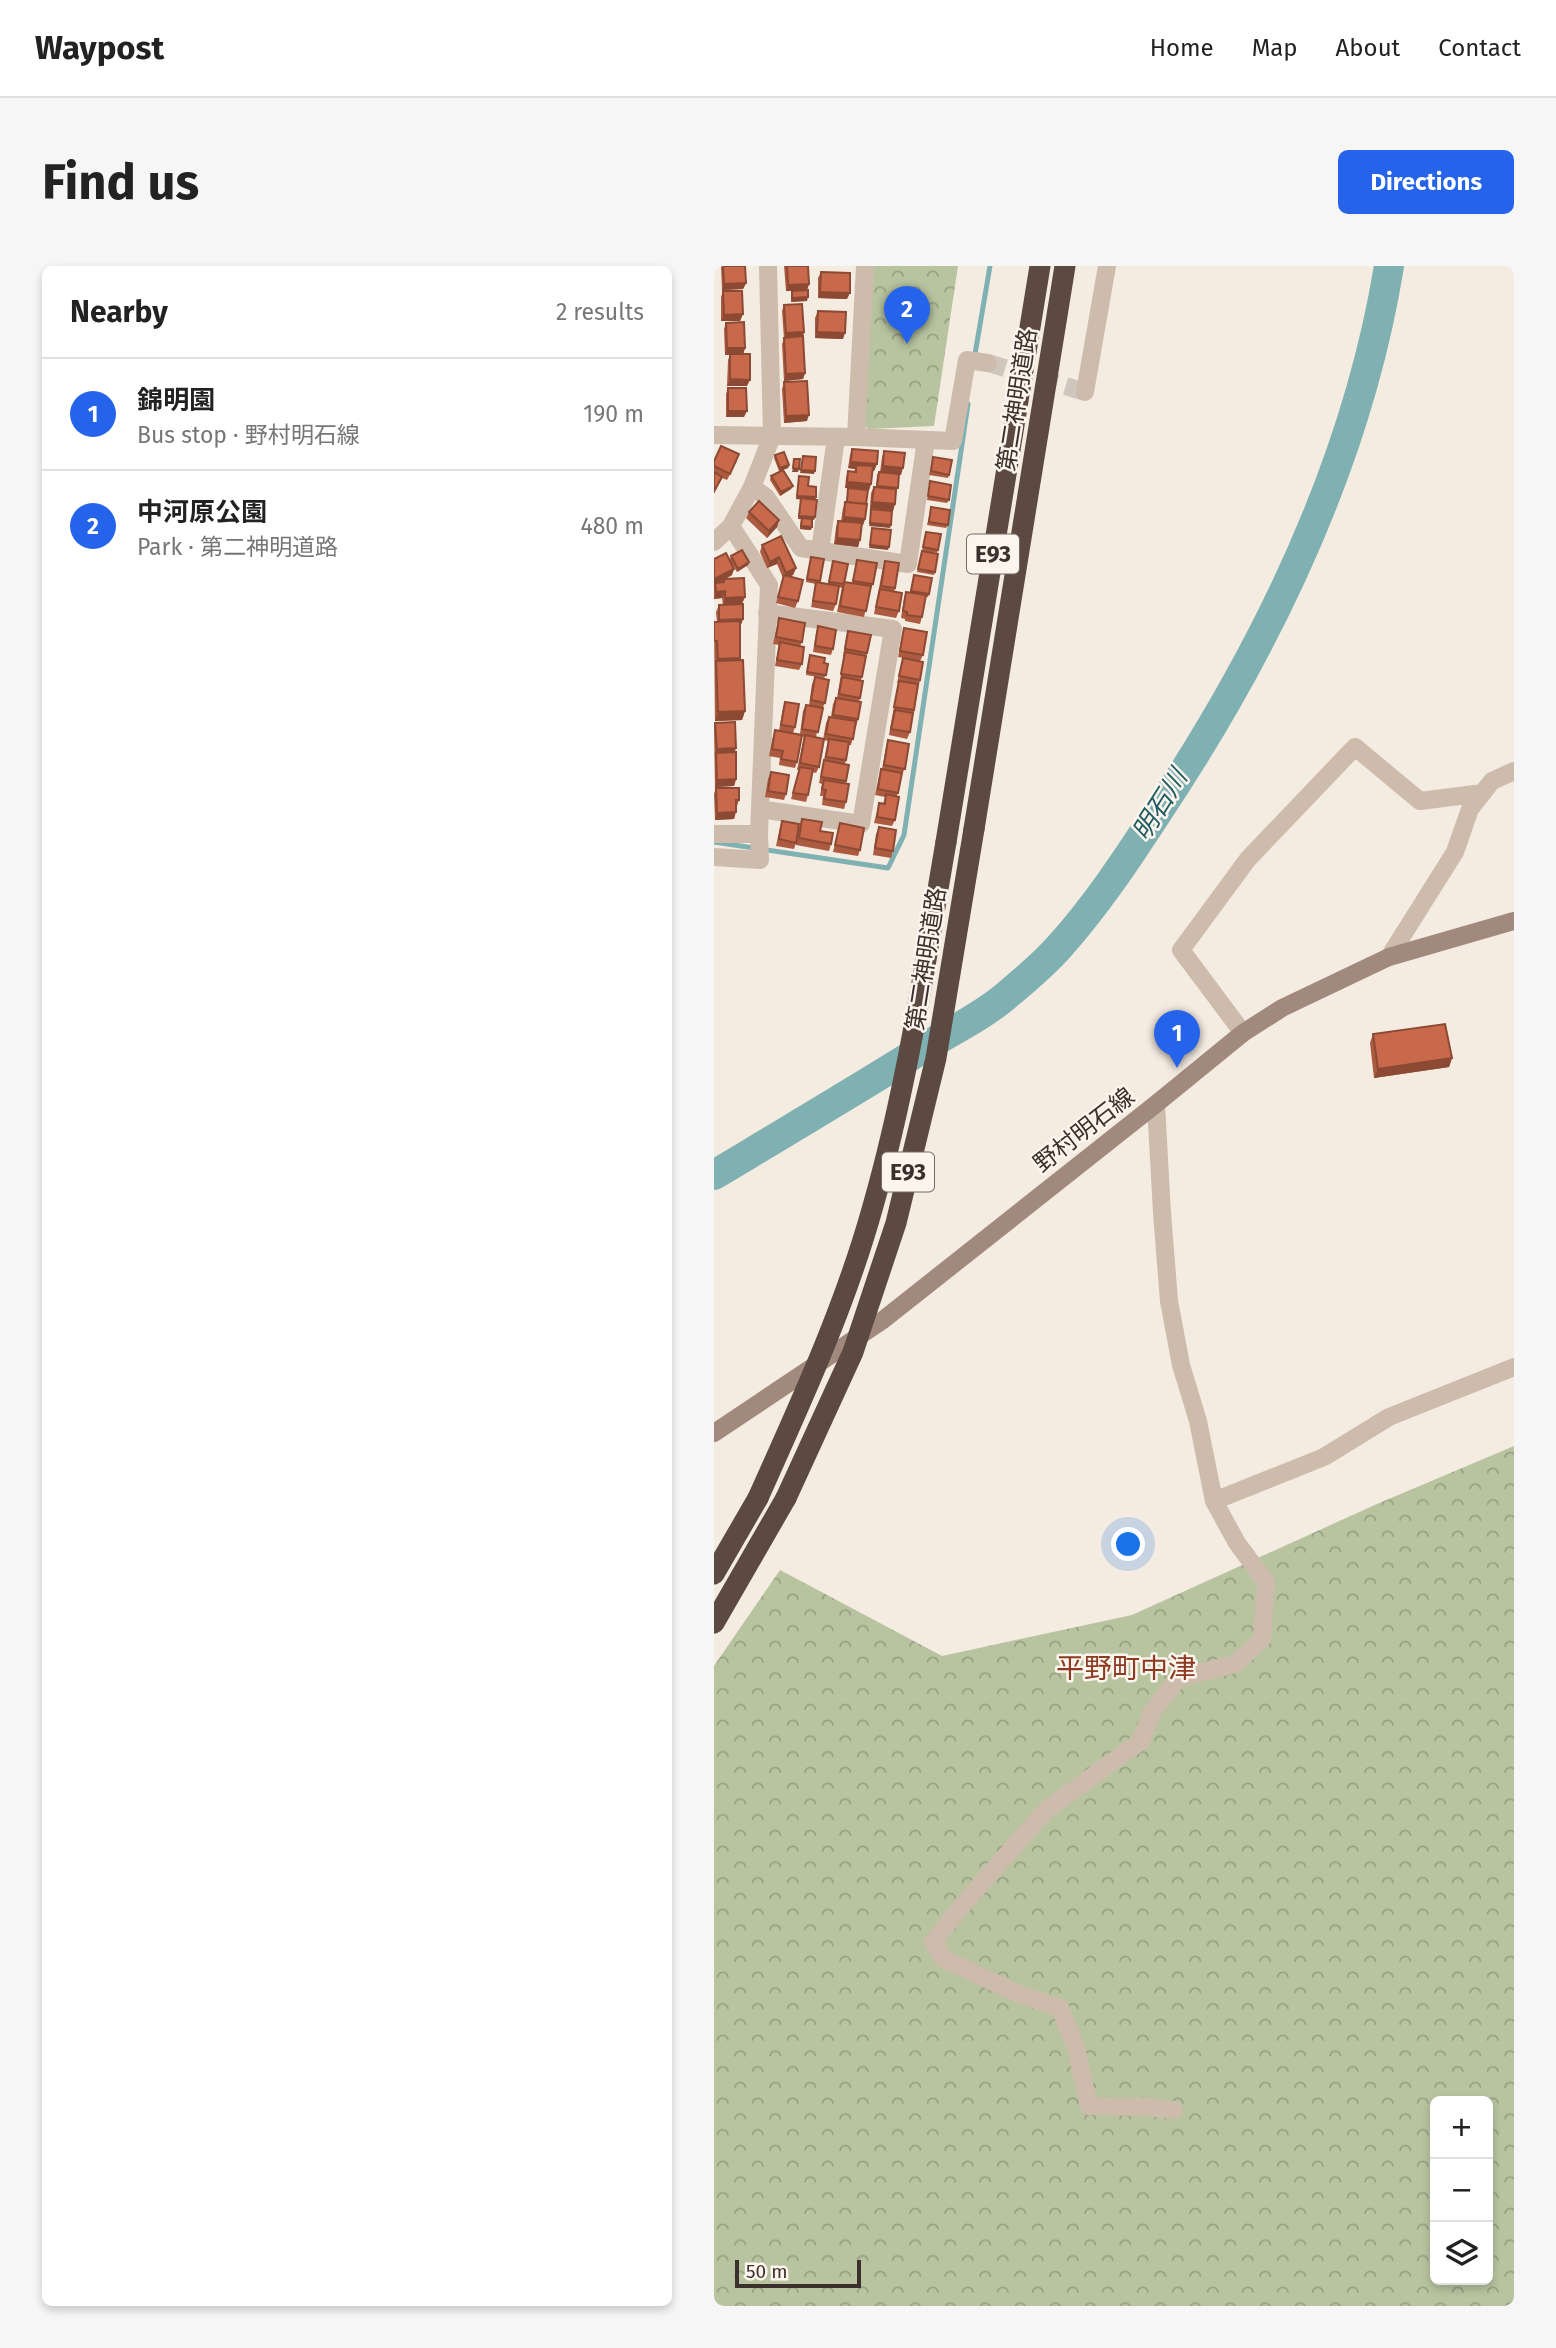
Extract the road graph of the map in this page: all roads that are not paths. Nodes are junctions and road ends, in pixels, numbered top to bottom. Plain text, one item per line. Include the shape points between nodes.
1 (768, 266) edge
2 (865, 266) edge
3 (1040, 266) edge
4 (1065, 266) edge
5 (1107, 266) edge
6 (988, 363) tunnel mouth
7 (1085, 392) dead end
8 (714, 435) edge
9 (772, 436) junction
10 (856, 437) junction
11 (836, 438) junction
12 (926, 440) junction
13 (752, 487) junction
14 (731, 526) junction
15 (714, 542) edge
16 (820, 551) junction
17 (768, 613) junction
18 (1514, 771) edge
19 (1483, 793) junction
20 (760, 809) junction
21 (714, 834) edge
22 (759, 834) junction
23 (714, 857) edge
24 (1514, 921) edge
25 (1389, 957) junction
26 (1242, 1033) junction
27 (1156, 1104) junction
28 (1514, 1367) edge
29 (714, 1433) edge
30 (1214, 1501) junction
31 (714, 1574) edge
32 (714, 1623) edge
33 (1174, 2110) dead end

1 - 9 street
2 - 10 street
3 - 31 highway, 第二神明道路 / E93, bridge via 906,1070 873,1207 829,1339 758,1498
4 - 32 highway, 第二神明道路 / E93, bridge via 936,1058 896,1223 853,1352 786,1498
5 - 7 street
6 - 12 street via 967,359 953,441
8 - 9 street
9 - 11 street
9 - 13 street
10 - 11 street
10 - 12 street
11 - 16 street
12 - 16 street via 908,564
13 - 14 street
13 - 16 street via 766,497 801,548
14 - 15 street
14 - 17 street via 769,585
17 - 20 street
17 - 20 street via 893,629 861,824
18 - 19 street via 1492,781
19 - 25 street via 1471,809 1455,852
19 - 26 street via 1420,801 1355,747 1248,859 1181,950
20 - 22 street
21 - 22 street
22 - 23 street via 760,860
24 - 25 main road, 野村明石線
25 - 26 main road, 野村明石線 via 1282,1008
26 - 27 main road, 野村明石線
27 - 29 main road, 野村明石線 via 883,1321
27 - 30 street via 1169,1301
28 - 30 street via 1389,1417 1324,1457
30 - 33 street via 1237,1544 1266,1582 1262,1639 1235,1664 1178,1678 1151,1714 1141,1741 1046,1810 933,1942 944,1959 1060,2008 1076,2048 1089,2106

